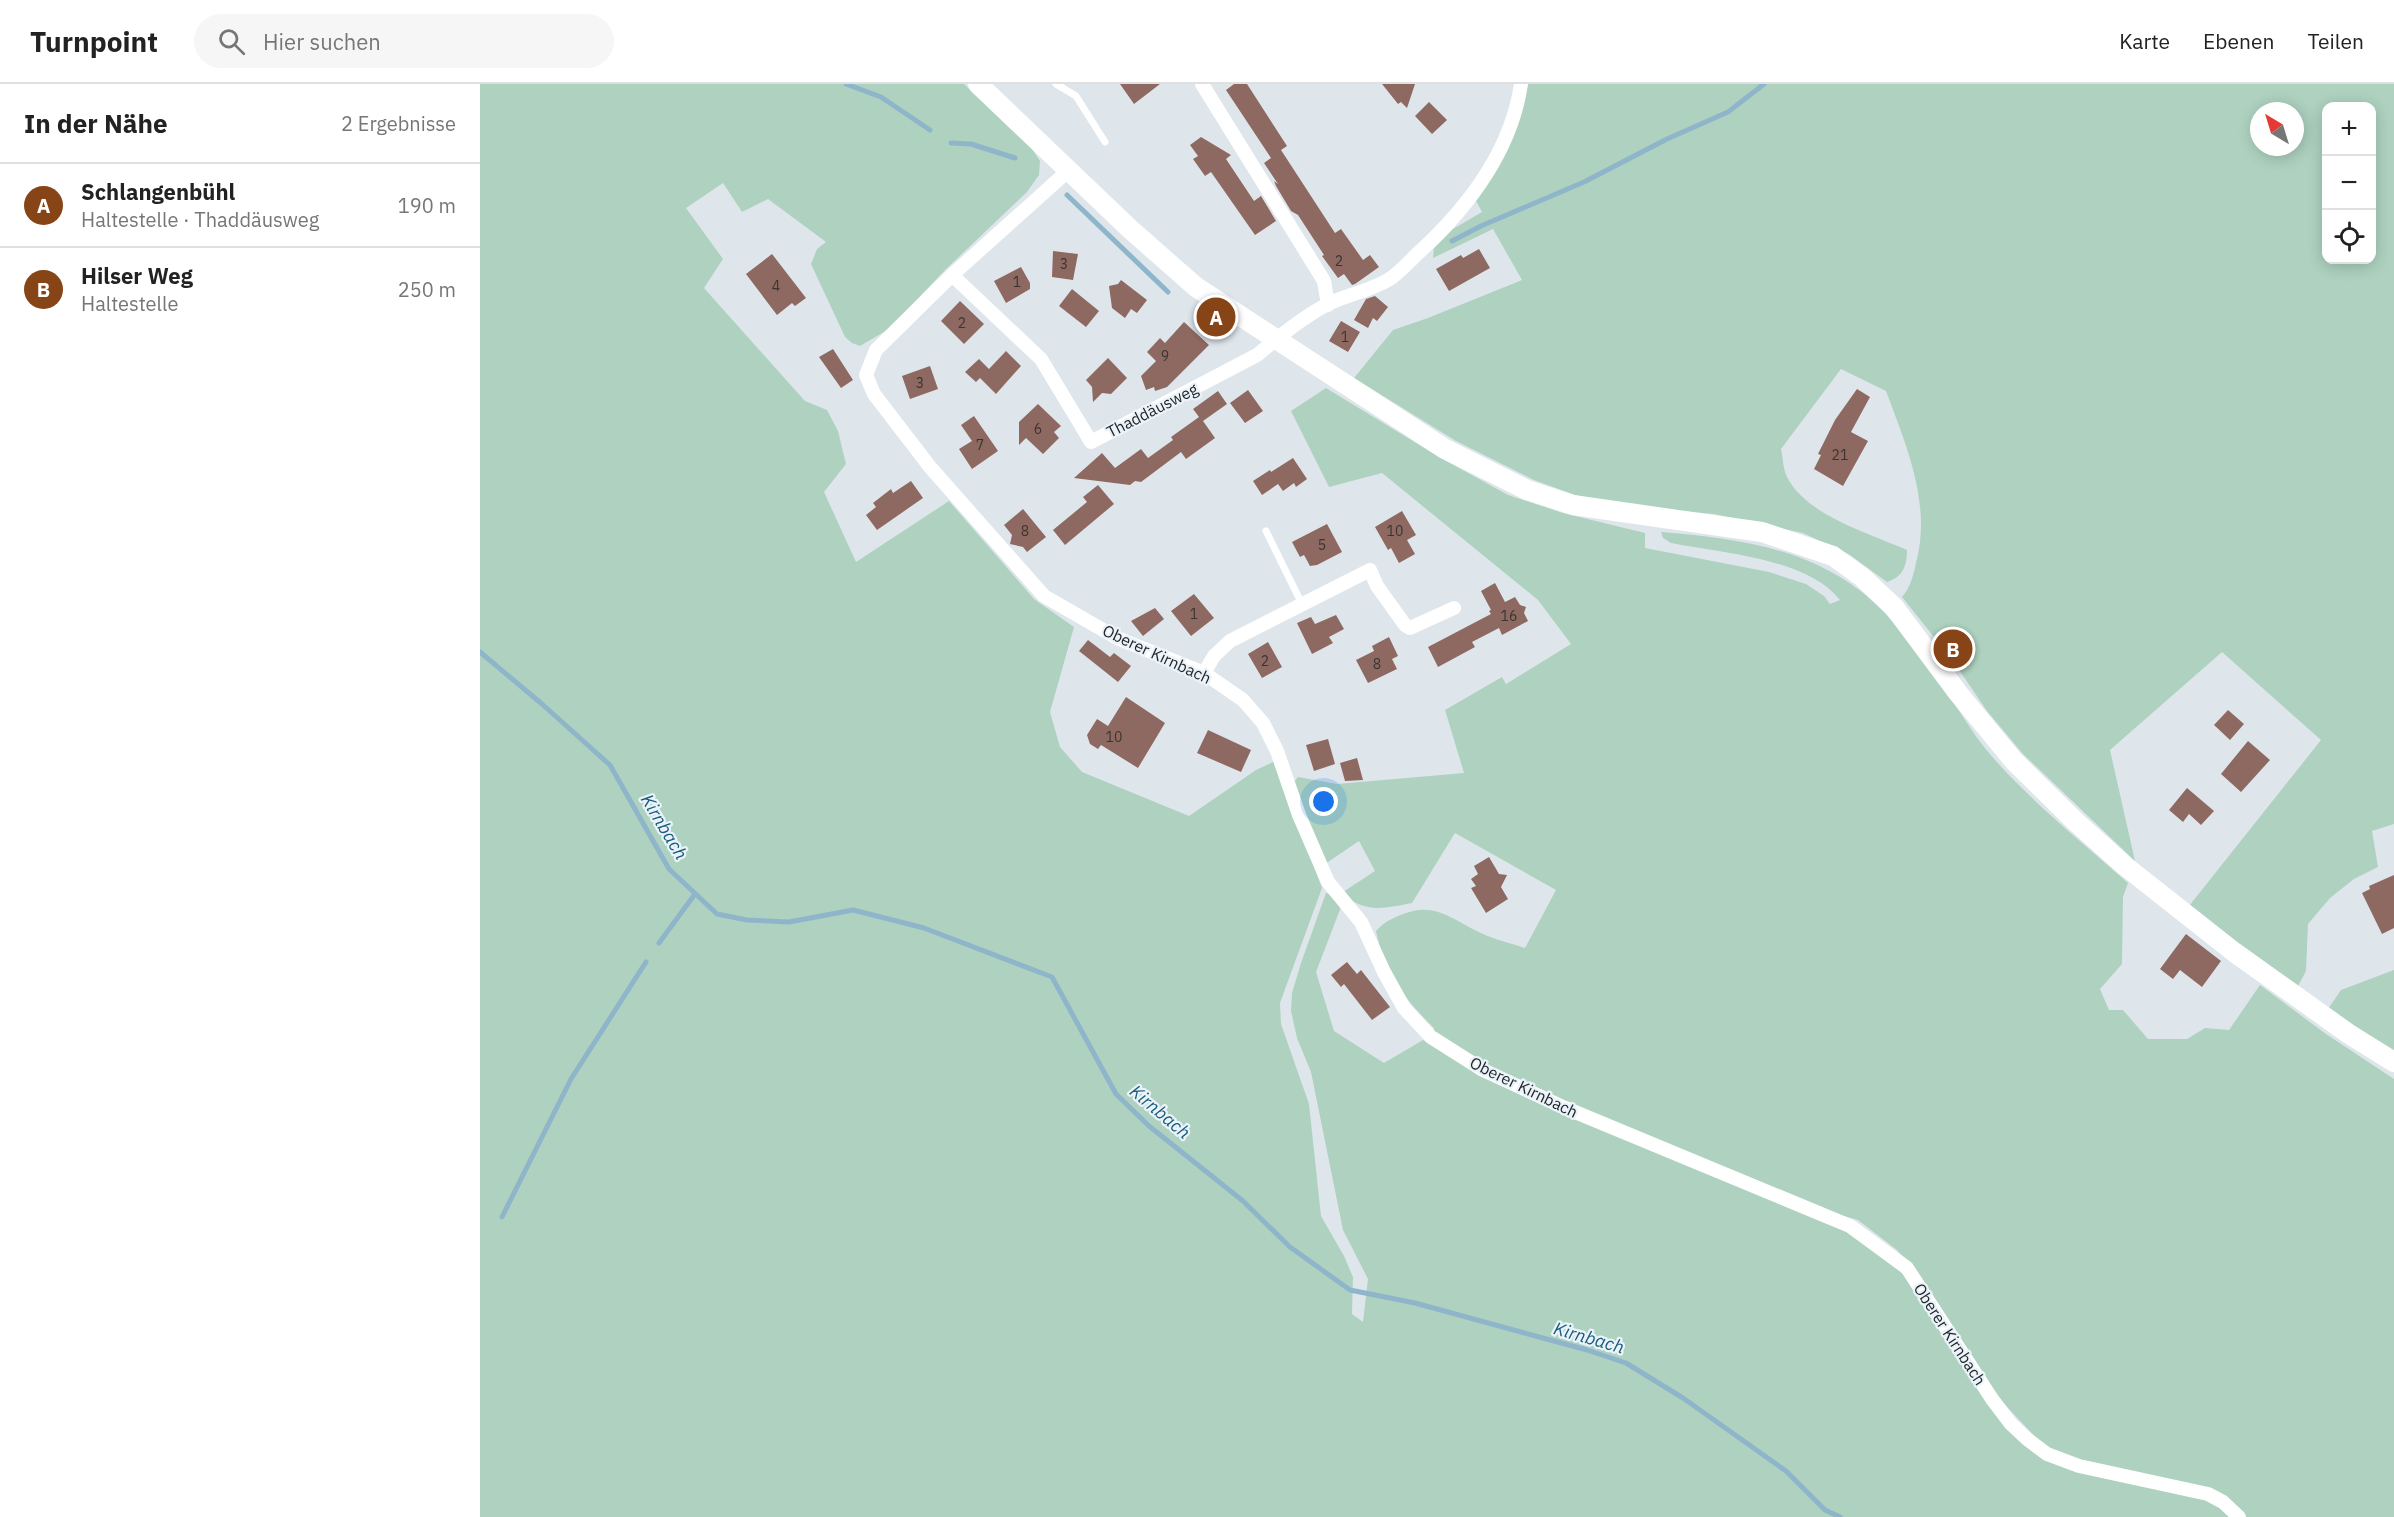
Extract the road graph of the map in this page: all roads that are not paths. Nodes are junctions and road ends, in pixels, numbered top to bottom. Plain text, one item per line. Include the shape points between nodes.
1 (978, 84) edge
2 (1056, 84) edge
3 (1202, 84) edge
4 (1521, 84) edge
5 (1105, 142) dead end
6 (1069, 170) junction
7 (952, 275) junction
8 (1328, 304) junction
9 (1276, 339) junction
10 (1266, 531) dead end
11 (1302, 604) junction
12 (1454, 608) dead end
13 (1204, 673) junction
14 (2394, 1062) edge
15 (2239, 1517) edge

1 - 6 main road
2 - 5 lane via 1076,96
3 - 8 street via 1324,282
4 - 8 street via 1518,105 1498,153 1470,200 1443,231 1389,280
6 - 7 street, Oberer Kirnbach
6 - 9 main road via 1196,287
7 - 9 street, Thaddäusweg via 1041,359 1091,442 1257,355
7 - 13 street, Oberer Kirnbach via 876,350 866,375 874,394 930,467 1044,596 1117,638
8 - 9 street
9 - 14 main road via 1445,449 1527,489 1573,505 1762,532 1833,556 1894,608 2014,761 2076,822 2234,952 2298,1000
10 - 11 lane
11 - 12 street via 1370,570 1377,586 1410,628
11 - 13 street via 1230,641
13 - 15 street, Oberer Kirnbach via 1243,700 1263,723 1328,882 1361,922 1404,1008 1431,1037 1483,1070 1553,1102 1850,1226 1907,1268 1992,1399 2011,1424 2034,1444 2079,1466 2208,1494

